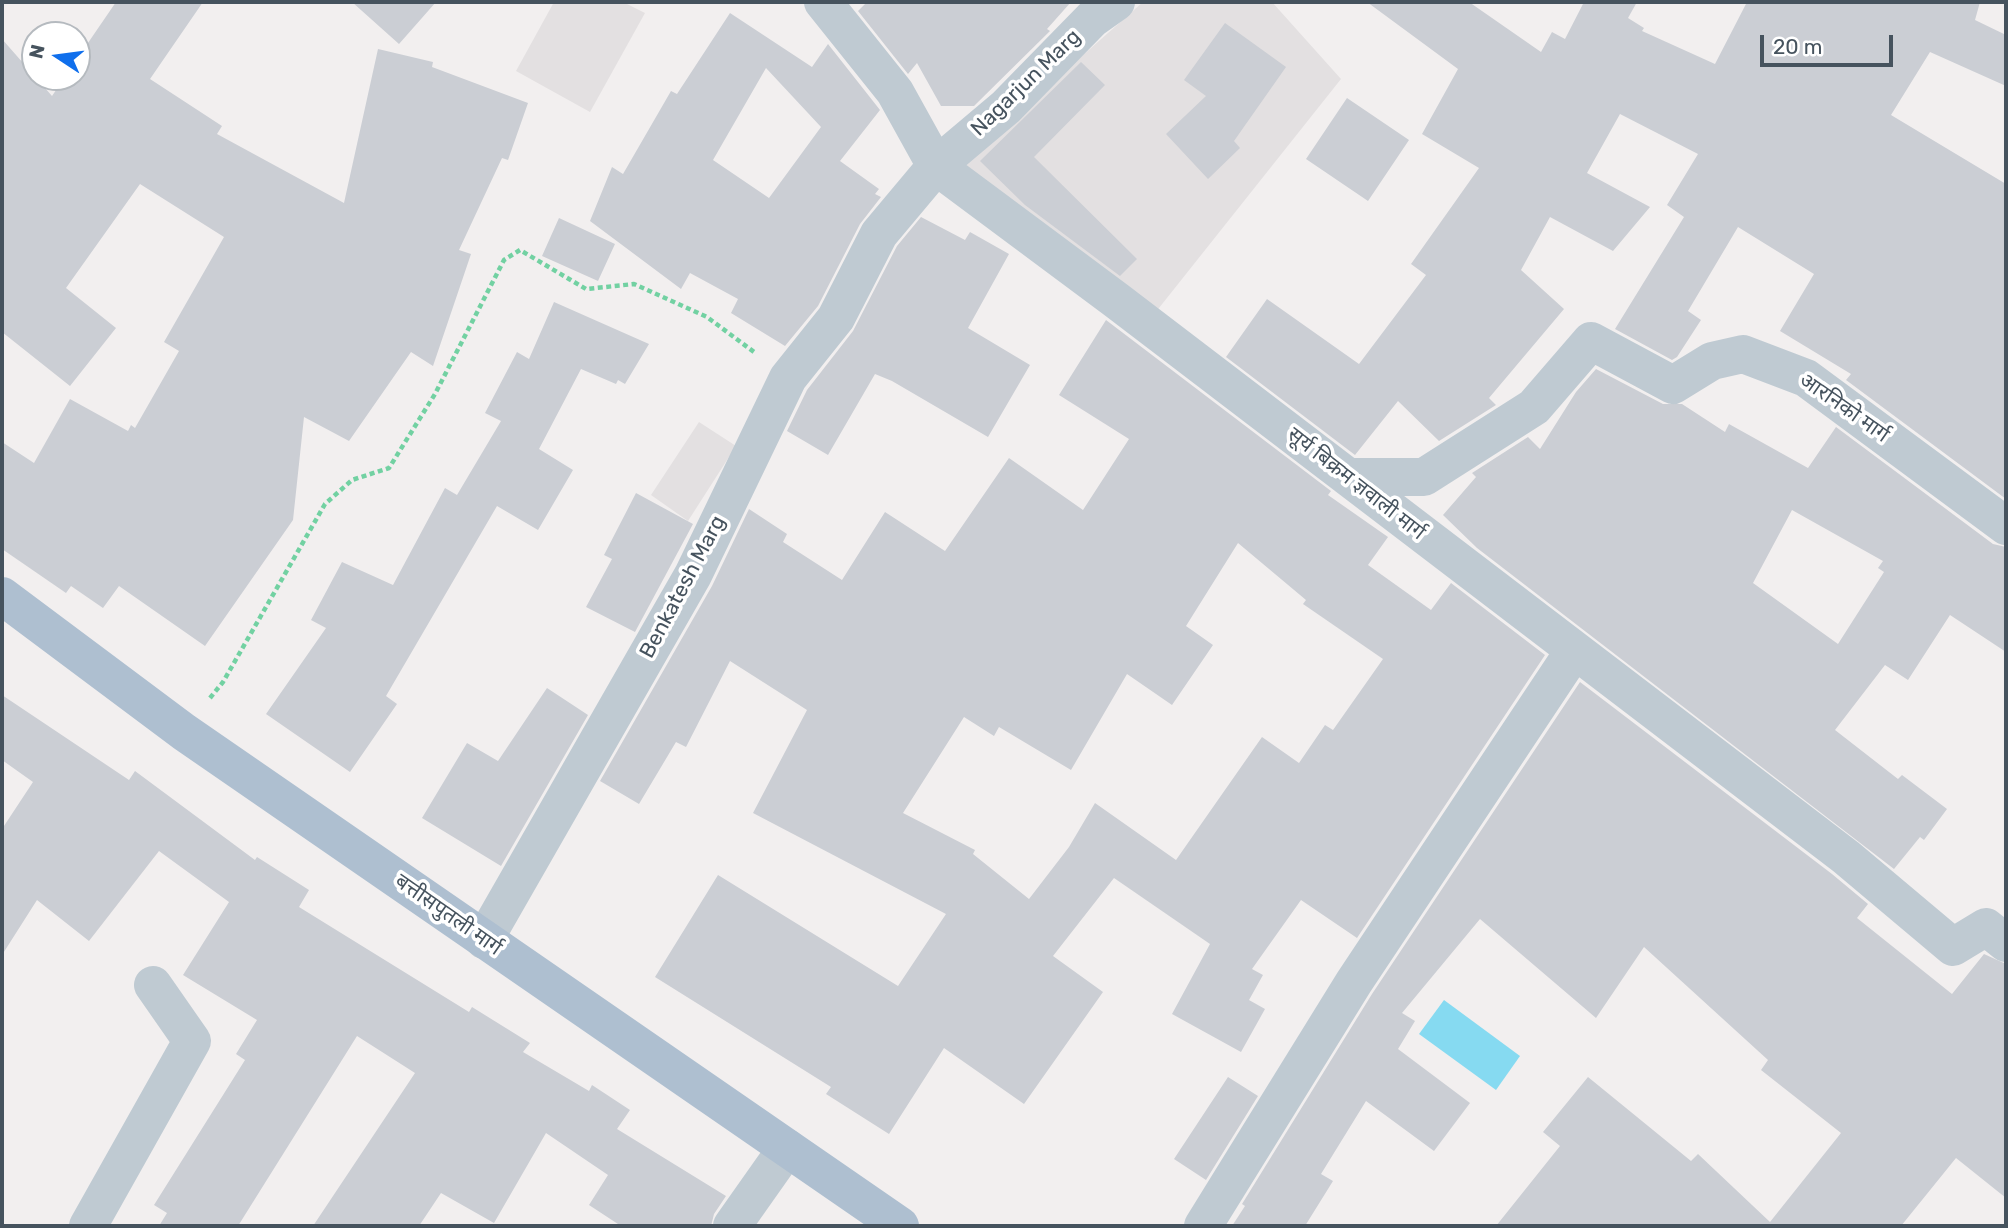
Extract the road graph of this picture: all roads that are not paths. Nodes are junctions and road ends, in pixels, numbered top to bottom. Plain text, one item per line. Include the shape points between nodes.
1 (823, 2) edge
2 (1116, 2) edge
3 (936, 166) junction
4 (1349, 477) junction
5 (2006, 526) edge
6 (2, 596) edge
7 (1574, 651) junction
8 (484, 940) junction
9 (2006, 943) edge
10 (153, 985) dead end
11 (787, 1148) junction
12 (88, 1226) edge
13 (732, 1226) edge
14 (900, 1226) edge
15 (1203, 1226) edge

1 - 3 street via 895,92
2 - 3 street, Nagarjun Marg via 1092,19 1006,107
3 - 4 street, सूर्य बिक्रम ज्ञवाली मार्ग
3 - 8 street, Benkatesh Marg via 879,234 836,318 788,378 693,575
4 - 5 street, आरनिको मार्ग via 1424,477 1534,407 1591,341 1673,385 1712,361 1744,354 1807,378
4 - 7 street, सूर्य बिक्रम ज्ञवाली मार्ग
6 - 8 main road, बत्तीसपुतली मार्ग via 184,732
7 - 9 street, सूर्य बिक्रम ज्ञवाली मार्ग via 1846,856 1953,947 1986,927
7 - 15 street via 1362,971
8 - 11 main road, बत्तीसपुतली मार्ग
10 - 12 street via 191,1041
11 - 13 street
11 - 14 main road, बत्तीसपुतली मार्ग

